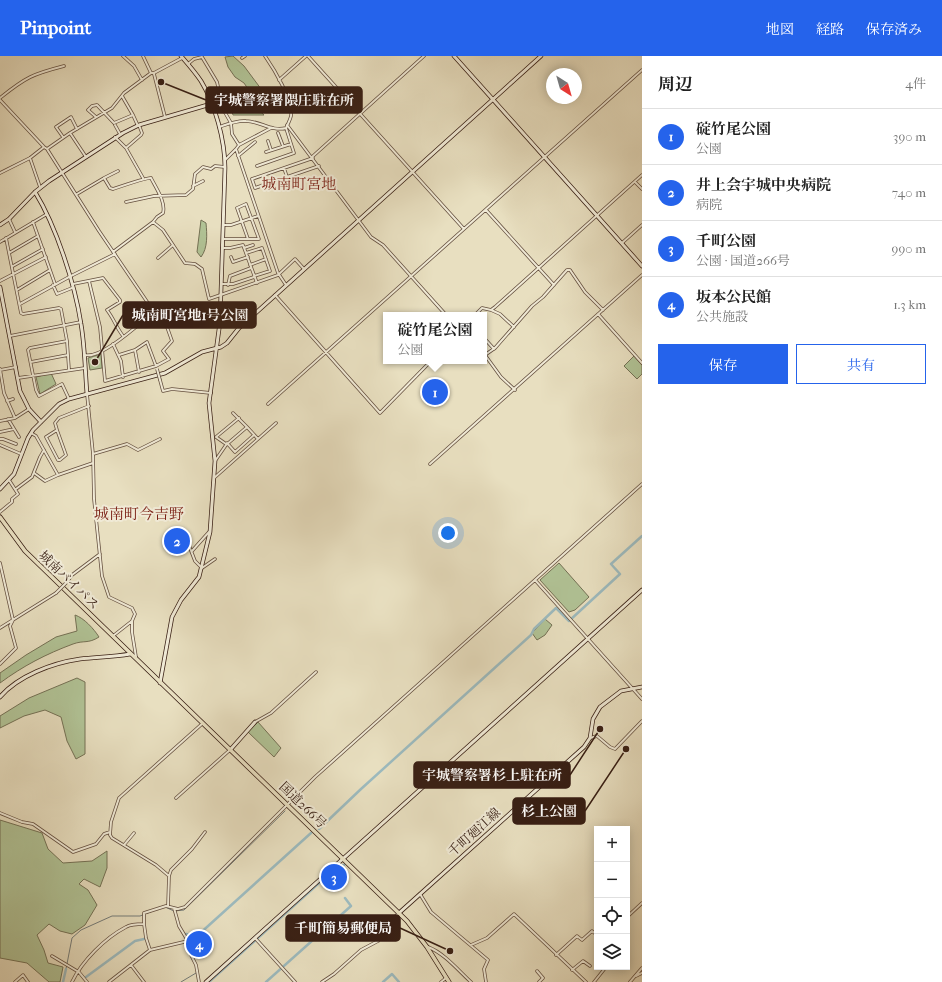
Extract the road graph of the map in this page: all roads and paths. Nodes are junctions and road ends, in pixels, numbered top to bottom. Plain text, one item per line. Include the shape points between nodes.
1 (123, 56) edge
2 (142, 56) edge
3 (245, 56) edge
4 (265, 56) edge
5 (307, 56) edge
6 (424, 56) edge
7 (454, 56) edge
8 (540, 56) edge
9 (182, 57) edge
10 (242, 58) dead end
11 (188, 64) junction
12 (64, 66) dead end
13 (642, 70) edge
14 (152, 73) junction
15 (142, 80) junction
16 (279, 80) junction
17 (122, 96) junction
18 (0, 99) edge
19 (492, 99) junction
20 (211, 104) junction
21 (104, 112) junction
22 (360, 114) junction
23 (133, 115) junction
24 (96, 117) junction
25 (165, 117) junction
26 (231, 123) junction
27 (115, 124) junction
28 (138, 125) junction
29 (219, 127) junction
30 (287, 127) junction
31 (77, 128) junction
32 (271, 128) junction
33 (70, 133) junction
34 (278, 133) dead end
35 (120, 134) junction
36 (63, 137) junction
37 (115, 137) junction
38 (268, 141) dead end
39 (255, 142) dead end
40 (244, 143) junction
41 (291, 144) junction
42 (239, 145) junction
43 (283, 146) junction
44 (44, 147) junction
45 (126, 148) junction
46 (248, 148) junction
47 (47, 149) junction
48 (236, 149) junction
49 (271, 150) junction
50 (266, 152) dead end
51 (238, 156) junction
52 (86, 157) junction
53 (312, 157) junction
54 (545, 157) junction
55 (30, 158) junction
56 (225, 160) junction
57 (257, 166) dead end
58 (319, 166) junction
59 (225, 167) junction
60 (284, 168) junction
61 (118, 171) dead end
62 (412, 172) junction
63 (0, 173) edge
64 (62, 173) junction
65 (642, 175) edge
66 (287, 177) junction
67 (104, 178) junction
68 (144, 178) junction
69 (203, 181) dead end
70 (634, 183) junction
71 (193, 186) junction
72 (41, 188) junction
73 (642, 189) edge
74 (35, 192) junction
75 (77, 194) junction
76 (159, 196) junction
77 (126, 202) dead end
78 (486, 210) junction
79 (47, 214) junction
80 (258, 216) junction
81 (597, 216) junction
82 (252, 218) junction
83 (9, 219) junction
84 (359, 219) junction
85 (242, 221) junction
86 (33, 222) junction
87 (154, 222) junction
88 (0, 225) edge
89 (223, 225) junction
90 (642, 225) edge
91 (464, 230) junction
92 (15, 233) junction
93 (38, 236) junction
94 (6, 238) junction
95 (223, 239) junction
96 (248, 239) junction
97 (0, 242) edge
98 (622, 243) junction
99 (173, 245) junction
100 (253, 245) dead end
101 (222, 248) junction
102 (244, 248) junction
103 (43, 249) junction
104 (9, 253) junction
105 (114, 253) junction
106 (246, 254) junction
107 (46, 257) junction
108 (231, 257) dead end
109 (248, 257) junction
110 (158, 258) dead end
111 (266, 259) junction
112 (251, 266) junction
113 (642, 266) edge
114 (12, 267) junction
115 (304, 268) junction
116 (539, 268) junction
117 (50, 270) junction
118 (14, 275) junction
119 (278, 275) junction
120 (642, 275) edge
121 (412, 276) junction
122 (69, 277) junction
123 (254, 277) junction
124 (0, 281) edge
125 (89, 281) junction
126 (257, 283) junction
127 (221, 284) junction
128 (54, 285) junction
129 (228, 285) junction
130 (286, 285) junction
131 (554, 285) junction
132 (72, 286) junction
133 (0, 287) edge
134 (17, 290) junction
135 (275, 295) junction
136 (221, 296) junction
137 (20, 304) junction
138 (491, 310) junction
139 (604, 310) junction
140 (154, 312) junction
141 (443, 312) edge
142 (478, 312) edge
143 (598, 314) junction
144 (81, 322) junction
145 (64, 325) junction
146 (514, 327) junction
147 (10, 336) junction
148 (123, 336) junction
149 (67, 341) junction
150 (487, 341) edge
151 (113, 344) junction
152 (217, 348) junction
153 (494, 349) junction
154 (135, 350) junction
155 (102, 351) junction
156 (325, 353) junction
157 (487, 353) edge
158 (68, 355) junction
159 (85, 355) junction
160 (119, 355) junction
161 (487, 359) edge
162 (31, 362) junction
163 (642, 363) edge
164 (428, 364) edge
165 (156, 366) junction
166 (16, 367) junction
167 (85, 368) junction
168 (0, 370) edge
169 (69, 370) junction
170 (139, 372) junction
171 (33, 376) junction
172 (123, 377) junction
173 (18, 378) junction
174 (515, 390) junction
175 (87, 394) junction
176 (211, 394) junction
177 (13, 399) dead end
178 (69, 399) junction
179 (7, 401) junction
180 (268, 404) dead end
181 (89, 406) junction
182 (29, 409) junction
183 (233, 413) dead end
184 (15, 418) junction
185 (239, 418) junction
186 (8, 419) junction
187 (0, 421) edge
188 (41, 422) junction
189 (276, 424) dead end
190 (247, 427) junction
191 (14, 429) junction
192 (57, 430) junction
193 (0, 432) edge
194 (31, 433) junction
195 (254, 435) junction
196 (19, 437) dead end
197 (0, 439) edge
198 (160, 439) dead end
199 (258, 439) junction
200 (16, 444) dead end
201 (227, 444) junction
202 (0, 445) edge
203 (44, 450) junction
204 (93, 454) junction
205 (22, 455) junction
206 (214, 461) junction
207 (93, 463) junction
208 (430, 464) dead end
209 (34, 473) junction
210 (58, 475) junction
211 (10, 480) junction
212 (213, 480) junction
213 (642, 484) edge
214 (0, 489) edge
215 (16, 489) junction
216 (0, 512) edge
217 (0, 517) edge
218 (210, 532) junction
219 (188, 543) dead end
220 (192, 552) junction
221 (100, 554) junction
222 (215, 559) dead end
223 (0, 563) edge
224 (202, 568) junction
225 (535, 580) junction
226 (642, 590) edge
227 (13, 620) junction
228 (132, 621) junction
229 (0, 628) edge
230 (112, 636) junction
231 (588, 639) junction
232 (130, 654) junction
233 (138, 662) junction
234 (0, 664) edge
235 (316, 672) dead end
236 (160, 684) junction
237 (642, 687) edge
238 (632, 689) junction
239 (0, 698) edge
240 (642, 699) edge
241 (642, 721) edge
242 (255, 722) joint
243 (203, 723) junction
244 (590, 738) junction
245 (231, 749) junction
246 (176, 798) dead end
247 (288, 806) junction
248 (0, 813) edge
249 (110, 832) junction
250 (205, 832) dead end
251 (134, 833) dead end
252 (124, 845) junction
253 (344, 858) junction
254 (169, 876) junction
255 (420, 894) junction
256 (642, 903) edge
257 (168, 906) junction
258 (174, 908) junction
259 (399, 913) junction
260 (630, 914) edge
261 (144, 924) junction
262 (596, 934) edge
263 (255, 938) junction
264 (188, 942) junction
265 (426, 946) junction
266 (471, 946) junction
267 (150, 950) junction
268 (52, 956) dead end
269 (556, 956) junction
270 (131, 965) junction
271 (590, 966) dead end
272 (642, 968) edge
273 (572, 970) junction
274 (604, 970) edge
275 (78, 971) junction
276 (537, 971) dead end
277 (642, 973) edge
278 (446, 978) junction
279 (634, 978) junction
280 (542, 981) edge
281 (15, 982) edge
282 (28, 982) edge
283 (72, 982) edge
284 (87, 982) edge
285 (109, 982) edge
286 (144, 982) edge
287 (199, 982) edge
288 (206, 982) edge
289 (295, 982) edge
290 (322, 982) edge
291 (441, 982) edge
292 (449, 982) edge
293 (471, 982) edge
294 (486, 982) edge
295 (586, 982) edge
296 (594, 982) edge
297 (630, 982) edge

1 - 15 street via 134,66
2 - 14 street
3 - 10 street
4 - 16 street
5 - 16 street
5 - 22 street
6 - 22 street
7 - 19 street
8 - 19 street
9 - 11 street
9 - 14 street
11 - 20 street via 202,82
11 - 26 street via 202,57 208,64 217,82 223,108
12 - 18 street via 51,68 24,79
13 - 54 street
14 - 15 street
14 - 25 street
15 - 17 street
16 - 30 street via 290,105 291,116
17 - 21 street via 115,106
17 - 23 street
18 - 44 street
19 - 54 street
19 - 62 street
20 - 25 street
20 - 29 street
21 - 24 street
21 - 24 street via 97,105 92,106 88,110
21 - 27 street
22 - 53 street
22 - 62 street
23 - 27 street
23 - 28 street
24 - 31 street
25 - 28 street
26 - 29 street
26 - 32 street via 248,120
26 - 42 street via 232,134
27 - 35 street
28 - 35 street
28 - 45 street via 141,136
29 - 56 street
30 - 32 street
30 - 41 street
30 - 53 street
31 - 33 street
31 - 36 street via 71,117 56,127
32 - 40 street
33 - 36 street
33 - 52 street
34 - 43 street
35 - 37 street
36 - 47 street
37 - 45 street
37 - 52 street
38 - 49 street
39 - 46 street
40 - 42 street
40 - 46 street
41 - 43 street
41 - 57 street via 294,153
42 - 48 street
43 - 49 street
44 - 47 street
44 - 55 street
45 - 68 street
46 - 51 street
47 - 64 street
48 - 51 street
48 - 56 street
49 - 50 street
51 - 80 street
52 - 64 street
53 - 58 street
53 - 60 street
54 - 78 street
54 - 81 street
55 - 63 street
55 - 72 street
56 - 59 street
58 - 66 street
58 - 84 street
59 - 71 street via 203,167 195,174
59 - 89 street
60 - 66 street
60 - 66 street via 252,179 255,188
61 - 67 street
62 - 84 street
62 - 91 street
64 - 72 street
64 - 75 street
65 - 70 street
67 - 68 street via 113,189 131,185
67 - 75 street
68 - 76 street via 150,177
69 - 71 street
70 - 73 street
70 - 81 street
71 - 76 street via 191,192 186,195
72 - 74 street
74 - 79 street
74 - 83 street
75 - 105 street
76 - 77 street
76 - 87 street via 164,211
78 - 91 street
78 - 116 street
79 - 86 street
79 - 122 street
80 - 82 street
80 - 119 street
81 - 98 street
81 - 116 street
82 - 85 street
82 - 85 street via 246,204 237,208
82 - 96 street via 259,240
83 - 88 street
83 - 92 street
84 - 115 street
84 - 121 street via 371,237 383,245
85 - 89 street
85 - 96 street
86 - 92 street
86 - 93 street
87 - 99 street
87 - 105 street
89 - 95 street
90 - 98 street
91 - 121 street
92 - 94 street
93 - 103 street
93 - 104 street
94 - 97 street
94 - 104 street
95 - 96 street
95 - 101 street
98 - 113 street
99 - 110 street
99 - 136 street via 186,263 202,269 209,299
100 - 102 street
101 - 102 street via 241,245
101 - 127 street
102 - 106 street
103 - 107 street
103 - 114 street
104 - 114 street
105 - 122 street
105 - 140 street
106 - 109 street
106 - 111 street via 262,248
107 - 117 street
107 - 118 street
108 - 109 street via 233,262
109 - 112 street
111 - 112 street
111 - 123 street via 270,271
112 - 123 street
112 - 129 street via 230,276
114 - 118 street
115 - 119 street via 295,259
115 - 130 street
116 - 131 street
116 - 138 street
117 - 128 street
117 - 134 street
118 - 124 street
118 - 134 street
119 - 126 street
119 - 130 street
120 - 139 street
121 - 141 street
121 - 156 street
122 - 128 street
122 - 132 street
123 - 126 street
123 - 129 street
125 - 132 street
125 - 148 street via 103,278 120,300 107,310
125 - 155 street via 96,304
126 - 136 street
127 - 129 street
127 - 136 street
128 - 132 street via 58,294
128 - 137 street
130 - 135 street
131 - 139 street via 568,270 585,292
131 - 146 street
132 - 144 street
133 - 147 street
134 - 137 street
135 - 152 street via 239,328 227,343
135 - 156 street
136 - 152 street
137 - 145 street via 23,314 60,308
138 - 142 street via 482,308
138 - 146 street via 500,314
139 - 143 street
140 - 148 street
140 - 165 street via 167,327 172,341 163,351 169,359
143 - 163 street
143 - 174 street
144 - 145 street
144 - 159 street
145 - 147 street
145 - 149 street
146 - 153 street
147 - 166 street
148 - 151 street
149 - 158 street
149 - 162 street via 30,348
150 - 153 street
151 - 155 street
151 - 160 street
152 - 175 street via 202,352 158,376
152 - 176 street
153 - 157 street
154 - 160 street
154 - 165 street via 147,342
154 - 170 street
155 - 159 street via 90,356
155 - 172 street via 105,381
156 - 164 street via 380,413
156 - 180 street
158 - 162 street
158 - 169 street
159 - 167 street
160 - 172 street
161 - 174 street via 500,377
162 - 171 street
165 - 170 street
165 - 176 street, bridge via 163,391 172,389
166 - 168 street
166 - 173 street
167 - 169 street
167 - 175 street
168 - 179 street
169 - 171 street
170 - 172 street
171 - 173 street
171 - 178 street via 39,396 62,384
173 - 182 street via 22,396
174 - 208 street
175 - 178 street
175 - 181 street
176 - 206 street via 209,416
177 - 179 street
178 - 188 street via 54,408
179 - 184 street
181 - 192 street via 59,418 55,423
181 - 204 street
182 - 184 street
182 - 188 street
183 - 185 street
184 - 186 street
185 - 190 street
185 - 201 street via 216,437
186 - 187 street
186 - 191 street
188 - 194 street
189 - 199 street
190 - 195 street
190 - 201 street
191 - 193 street
191 - 196 street
192 - 192 street via 46,439 60,460 66,455
194 - 203 street via 36,436
194 - 205 street
195 - 199 street
195 - 201 street via 235,452
197 - 200 street
198 - 204 street via 138,450 127,444
199 - 212 street
201 - 206 street
202 - 205 street
203 - 209 street
203 - 210 street
204 - 207 street
205 - 211 street
206 - 212 street
207 - 210 street
207 - 221 street
209 - 210 street via 45,481
209 - 215 street
211 - 214 street
211 - 215 street
212 - 218 street
213 - 225 street
215 - 216 street via 18,494
217 - 230 highway, 城南バイパス via 25,551
218 - 220 street
218 - 224 street
219 - 220 street
220 - 224 street via 195,561
221 - 227 street, bridge via 72,575 56,593
221 - 228 street via 107,595 132,608
222 - 224 street
223 - 227 street
224 - 236 street via 199,577 181,600 172,617
225 - 231 street
225 - 247 street via 315,777
226 - 231 street
227 - 229 street
227 - 234 street via 10,626 16,648
228 - 230 street
228 - 233 street via 134,654
230 - 232 highway, 城南バイパス
231 - 238 street
231 - 253 street
232 - 233 highway, 国道266号
232 - 239 street via 79,659 54,666 18,682
233 - 236 highway, 国道266号
235 - 242 street via 271,713
236 - 243 highway, 国道266号
237 - 238 street
238 - 240 street
238 - 244 street via 621,691 600,707 593,718
241 - 244 street via 615,749 597,736
242 - 245 street
243 - 245 highway, 国道266号
243 - 249 street via 119,798 110,822
244 - 255 street, 千町廻江線 via 575,755
245 - 246 street
245 - 247 highway, 国道266号
247 - 253 highway, 国道266号
247 - 258 street via 185,907
248 - 249 street via 33,824 73,852 96,844 104,834
249 - 252 street via 112,838
250 - 254 street
251 - 252 street
252 - 254 street
253 - 259 highway, 国道266号
253 - 263 street
254 - 257 street
255 - 259 street, 千町廻江線
255 - 266 street via 431,912
256 - 260 street
257 - 258 street
257 - 261 street via 144,913
258 - 264 street via 178,926
259 - 265 highway, 国道266号
259 - 290 street via 389,922 378,941 361,950
261 - 267 street
261 - 275 street via 127,926 118,932 95,951
262 - 269 street via 592,931 582,940 577,936
263 - 288 street
263 - 289 street
264 - 267 street
264 - 287 street
265 - 278 highway, 国道266号
265 - 293 street via 435,950
266 - 269 street via 487,938 514,914
266 - 294 street via 488,960 484,969
267 - 270 street
268 - 275 street
269 - 273 street
270 - 285 street
270 - 286 street
271 - 273 street via 583,961
272 - 279 street
273 - 295 street
274 - 296 street
275 - 283 street
275 - 284 street
276 - 280 street via 543,978
277 - 279 street
278 - 291 street
278 - 292 highway, 国道266号
279 - 297 street
281 - 282 street via 23,975

